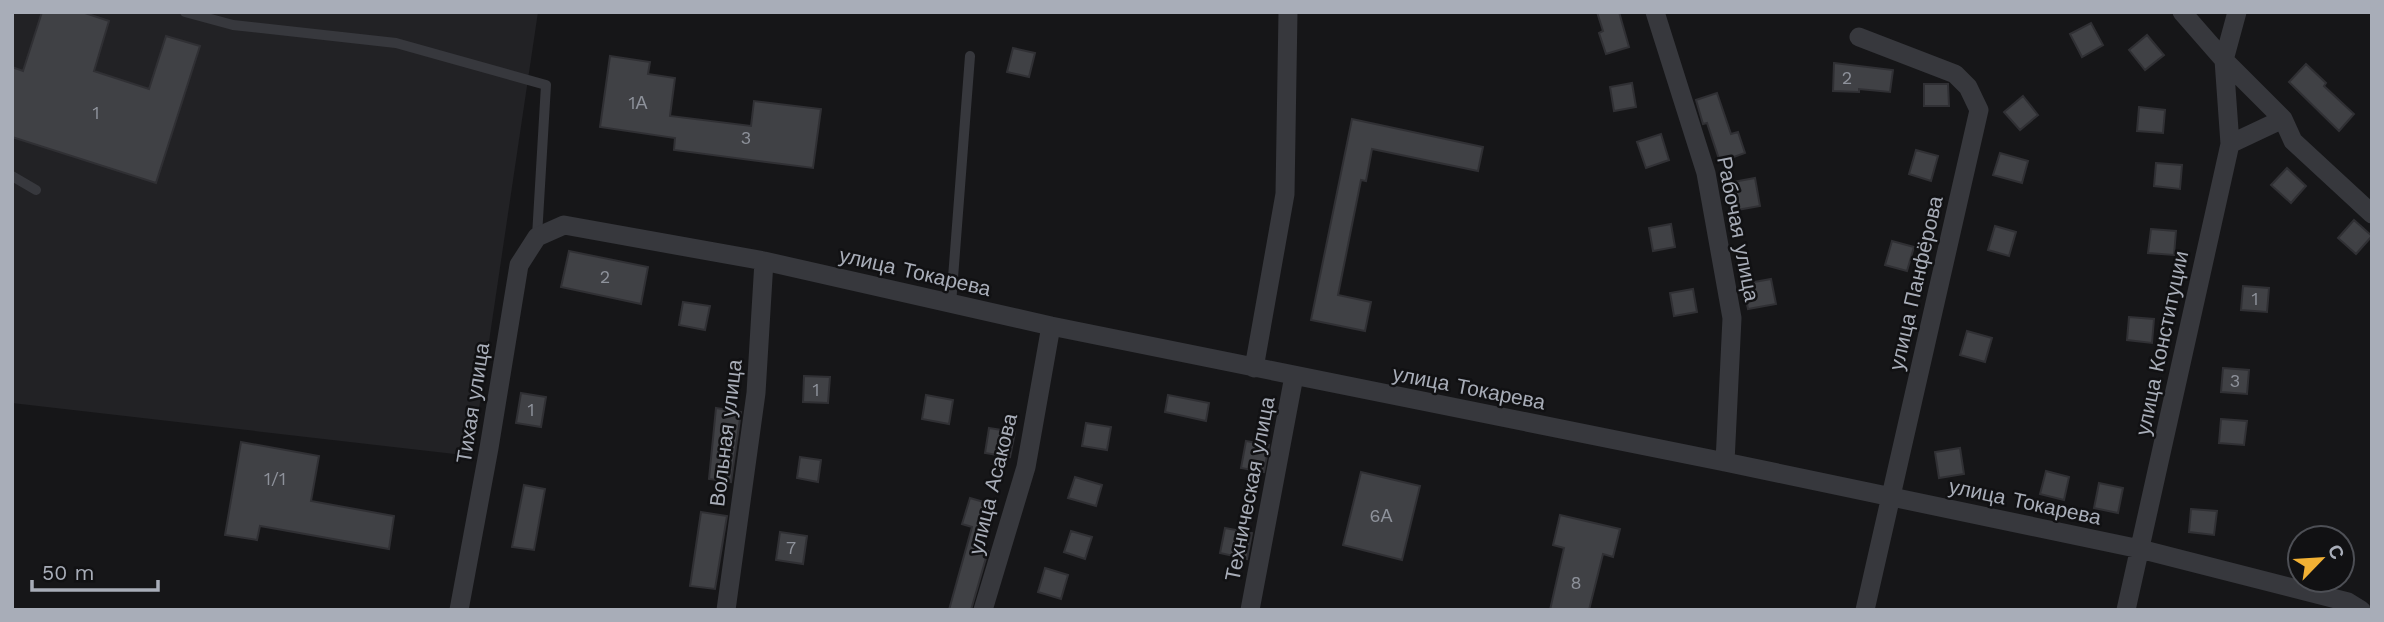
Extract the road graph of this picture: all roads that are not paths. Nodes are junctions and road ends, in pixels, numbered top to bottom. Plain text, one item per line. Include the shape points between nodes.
1 (185, 12) edge
2 (1288, 12) edge
3 (1655, 12) edge
4 (2182, 12) edge
5 (2237, 12) edge
6 (1859, 37) dead end
7 (970, 56) dead end
8 (2224, 60) junction
9 (2284, 119) junction
10 (2230, 144) junction
11 (12, 176) edge
12 (36, 190) dead end
13 (2372, 214) edge
14 (537, 237) junction
15 (764, 261) junction
16 (951, 304) junction
17 (1051, 326) junction
18 (1254, 368) junction
19 (1294, 376) junction
20 (1726, 462) junction
21 (1891, 497) junction
22 (2140, 549) junction
23 (2355, 606) edge
24 (2372, 609) edge
25 (459, 610) edge
26 (726, 610) edge
27 (983, 610) edge
28 (1250, 610) edge
29 (1866, 610) edge
30 (2126, 610) edge

1 - 14 lane via 233,25 396,43 546,85
2 - 18 street, Техническая улица via 1285,194
3 - 20 street, Рабочая улица via 1706,173 1732,318
4 - 8 street
5 - 8 street, улица Конституции
6 - 21 street, улица Панфёрова via 1955,74 1968,86 1979,110
7 - 16 lane
8 - 9 street
8 - 10 street, улица Конституции
9 - 10 street
9 - 13 street via 2293,141
10 - 22 street, улица Конституции
11 - 12 lane
14 - 15 street, улица Токарева via 564,225
14 - 25 street, Тихая улица via 519,265
15 - 16 street, улица Токарева
15 - 26 street, Вольная улица via 757,393
16 - 17 street, улица Токарева
17 - 18 street, улица Токарева
17 - 27 street, улица Асакова via 1026,467
18 - 19 street, улица Токарева
19 - 20 street, улица Токарева
19 - 28 street, Техническая улица
20 - 21 street, улица Токарева
21 - 22 street, улица Токарева
21 - 29 street, улица Панфёрова
22 - 23 street, улица Токарева
22 - 30 street, улица Конституции
23 - 24 street, улица Токарева

